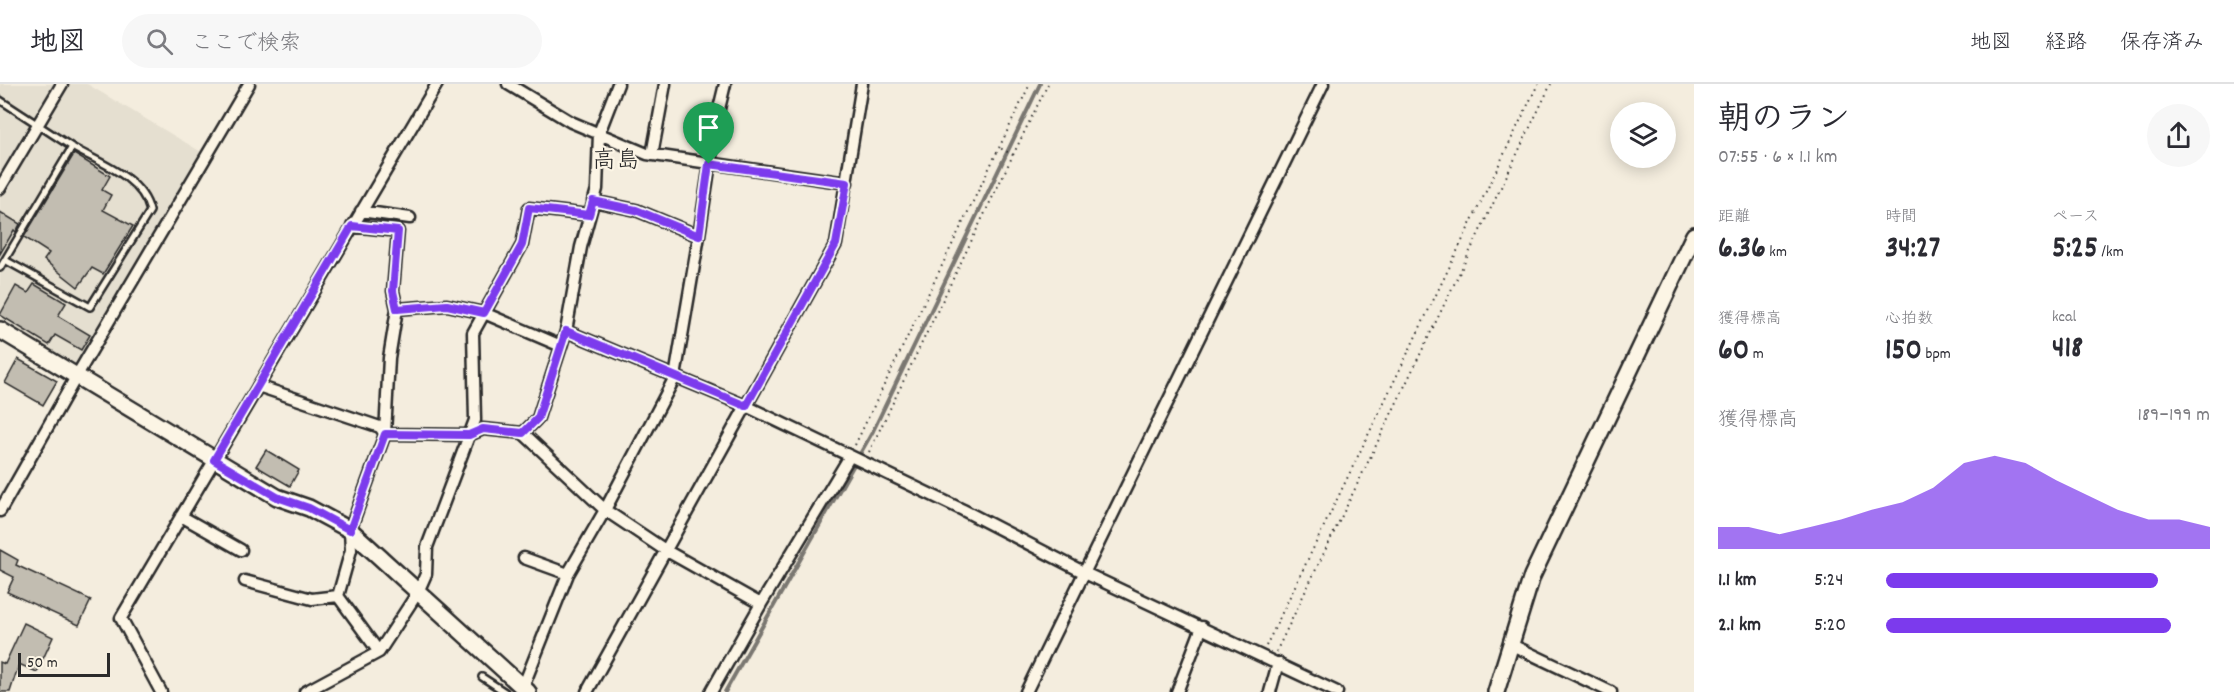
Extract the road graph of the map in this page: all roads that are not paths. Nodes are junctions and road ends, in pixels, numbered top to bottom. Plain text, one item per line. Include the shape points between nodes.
1 (63, 84) edge
2 (249, 84) edge
3 (437, 84) edge
4 (508, 84) edge
5 (618, 84) edge
6 (665, 84) edge
7 (725, 84) edge
8 (862, 84) edge
9 (1323, 84) edge
10 (0, 100) edge
11 (38, 124) junction
12 (599, 133) junction
13 (72, 147) junction
14 (652, 154) junction
15 (709, 164) junction
16 (847, 183) junction
17 (0, 188) edge
18 (593, 201) junction
19 (361, 211) junction
20 (589, 215) junction
21 (410, 218) dead end
22 (352, 226) junction
23 (1694, 235) edge
24 (699, 236) junction
25 (5, 260) junction
26 (0, 268) edge
27 (397, 309) junction
28 (484, 313) junction
29 (0, 330) edge
30 (566, 331) junction
31 (561, 346) junction
32 (78, 377) junction
33 (675, 377) junction
34 (258, 386) junction
35 (746, 406) junction
36 (523, 433) junction
37 (385, 434) junction
38 (469, 435) junction
39 (850, 456) junction
40 (214, 460) junction
41 (605, 510) junction
42 (0, 511) edge
43 (181, 516) junction
44 (350, 530) junction
45 (241, 550) dead end
46 (665, 550) junction
47 (524, 558) dead end
48 (1084, 573) junction
49 (568, 574) junction
50 (245, 581) dead end
51 (418, 592) junction
52 (338, 596) junction
53 (761, 604) junction
54 (1202, 627) junction
55 (1510, 644) junction
56 (379, 652) junction
57 (1276, 661) junction
58 (482, 677) dead end
59 (524, 690) edge
60 (160, 692) edge
61 (305, 692) edge
62 (505, 692) edge
63 (587, 692) edge
64 (711, 692) edge
65 (1026, 692) edge
66 (1177, 692) edge
67 (1270, 692) edge
68 (1337, 692) edge
69 (1496, 692) edge
70 (1611, 692) edge

1 - 11 street
2 - 32 street
3 - 19 street
4 - 12 street via 571,122
5 - 12 street
6 - 14 street
7 - 15 street
8 - 16 street
9 - 48 street
10 - 11 lane
11 - 13 lane
11 - 17 street
12 - 14 street
12 - 18 street
13 - 25 lane
13 - 25 lane via 133,184 147,199 150,211 90,307
14 - 15 street
15 - 16 street
15 - 24 street
16 - 35 street via 836,244
18 - 20 street
18 - 24 street via 636,210
19 - 21 street
19 - 22 street
20 - 28 street via 529,208 522,245
20 - 30 street
22 - 27 street via 398,231 393,291
22 - 34 street
23 - 55 street via 1532,576
24 - 33 street
25 - 26 lane
27 - 28 street via 447,305
27 - 37 street via 388,358
28 - 31 street
28 - 38 street via 473,333 475,420
29 - 32 street
30 - 31 street
30 - 33 street
31 - 36 street via 538,418
32 - 40 street
32 - 42 street
33 - 35 street
33 - 41 street
34 - 37 street via 380,428
34 - 40 street
35 - 39 street
35 - 46 street
36 - 38 street via 483,429
36 - 41 street
37 - 38 street
37 - 44 street
38 - 51 street via 427,547 426,574
39 - 48 street
39 - 53 street
40 - 43 street
40 - 44 street via 277,497 309,508
41 - 46 street
41 - 49 street
43 - 45 street
43 - 60 street via 121,618
44 - 51 street
44 - 52 street via 351,550
46 - 53 street
46 - 63 street
47 - 49 street
48 - 54 street
48 - 65 street
49 - 59 street
50 - 52 street via 312,599
51 - 56 street
51 - 59 street
52 - 56 street
53 - 64 street
54 - 57 street
54 - 66 street
55 - 69 street
55 - 70 street
56 - 61 street
57 - 67 street
57 - 68 street
58 - 62 lane

